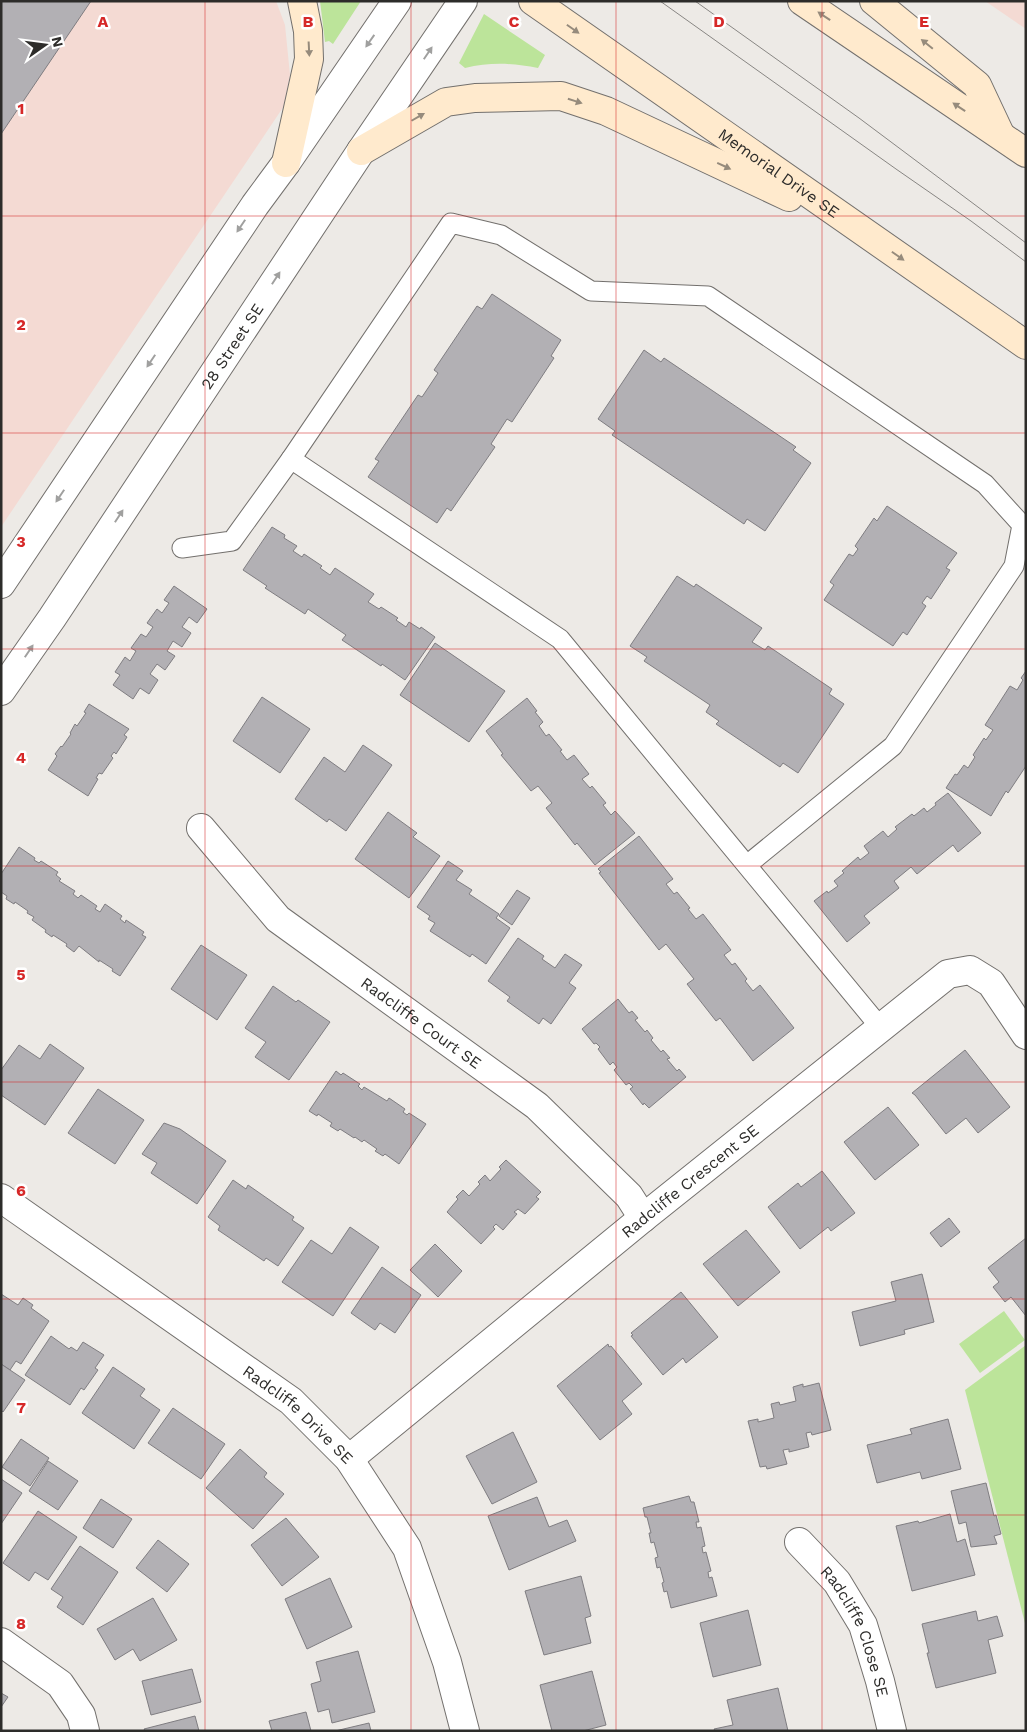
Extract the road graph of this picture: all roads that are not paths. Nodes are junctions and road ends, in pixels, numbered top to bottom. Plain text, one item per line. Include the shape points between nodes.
1 (302, 1) edge
2 (397, 1) edge
3 (463, 1) edge
4 (533, 1) edge
5 (802, 1) edge
6 (874, 1) edge
7 (1000, 134) junction
8 (361, 151) junction
9 (1026, 153) edge
10 (286, 163) junction
11 (858, 228) junction
12 (1026, 345) edge
13 (292, 458) junction
14 (182, 548) dead end
15 (1, 584) edge
16 (1, 691) edge
17 (201, 828) dead end
18 (747, 865) junction
19 (880, 1027) junction
20 (1026, 1035) edge
21 (1, 1198) edge
22 (643, 1218) junction
23 (349, 1459) junction
24 (800, 1542) dead end
25 (1, 1642) edge
26 (85, 1731) edge
27 (465, 1731) edge
28 (892, 1731) edge

1 -> 10 main road via 309,59
2 -> 10 street
8 -> 3 street, 28 Street SE
4 -> 11 main road, Memorial Drive SE
7 -> 5 main road
7 -> 6 main road via 977,85
7 - 9 main road
8 -> 11 main road via 446,102 561,96 606,111
16 -> 8 street, 28 Street SE
10 -> 15 street
11 -> 12 main road, Memorial Drive SE
13 - 14 lane via 232,541
13 - 18 lane via 560,638
13 - 18 lane via 451,223 501,235 591,291 708,296 985,484 1022,524 1014,566 893,746
17 - 22 street, Radcliffe Court SE via 278,919 537,1106 629,1196
18 - 19 lane
19 - 20 street, Radcliffe Crescent SE via 948,974 970,970 991,983
19 - 22 street, Radcliffe Crescent SE
21 - 23 street, Radcliffe Drive SE via 291,1401
22 - 23 street, Radcliffe Crescent SE
23 - 27 street, Radcliffe Drive SE via 406,1548 447,1662
24 - 28 street, Radcliffe Close SE via 836,1582 863,1625
25 - 26 street via 60,1684 81,1715

